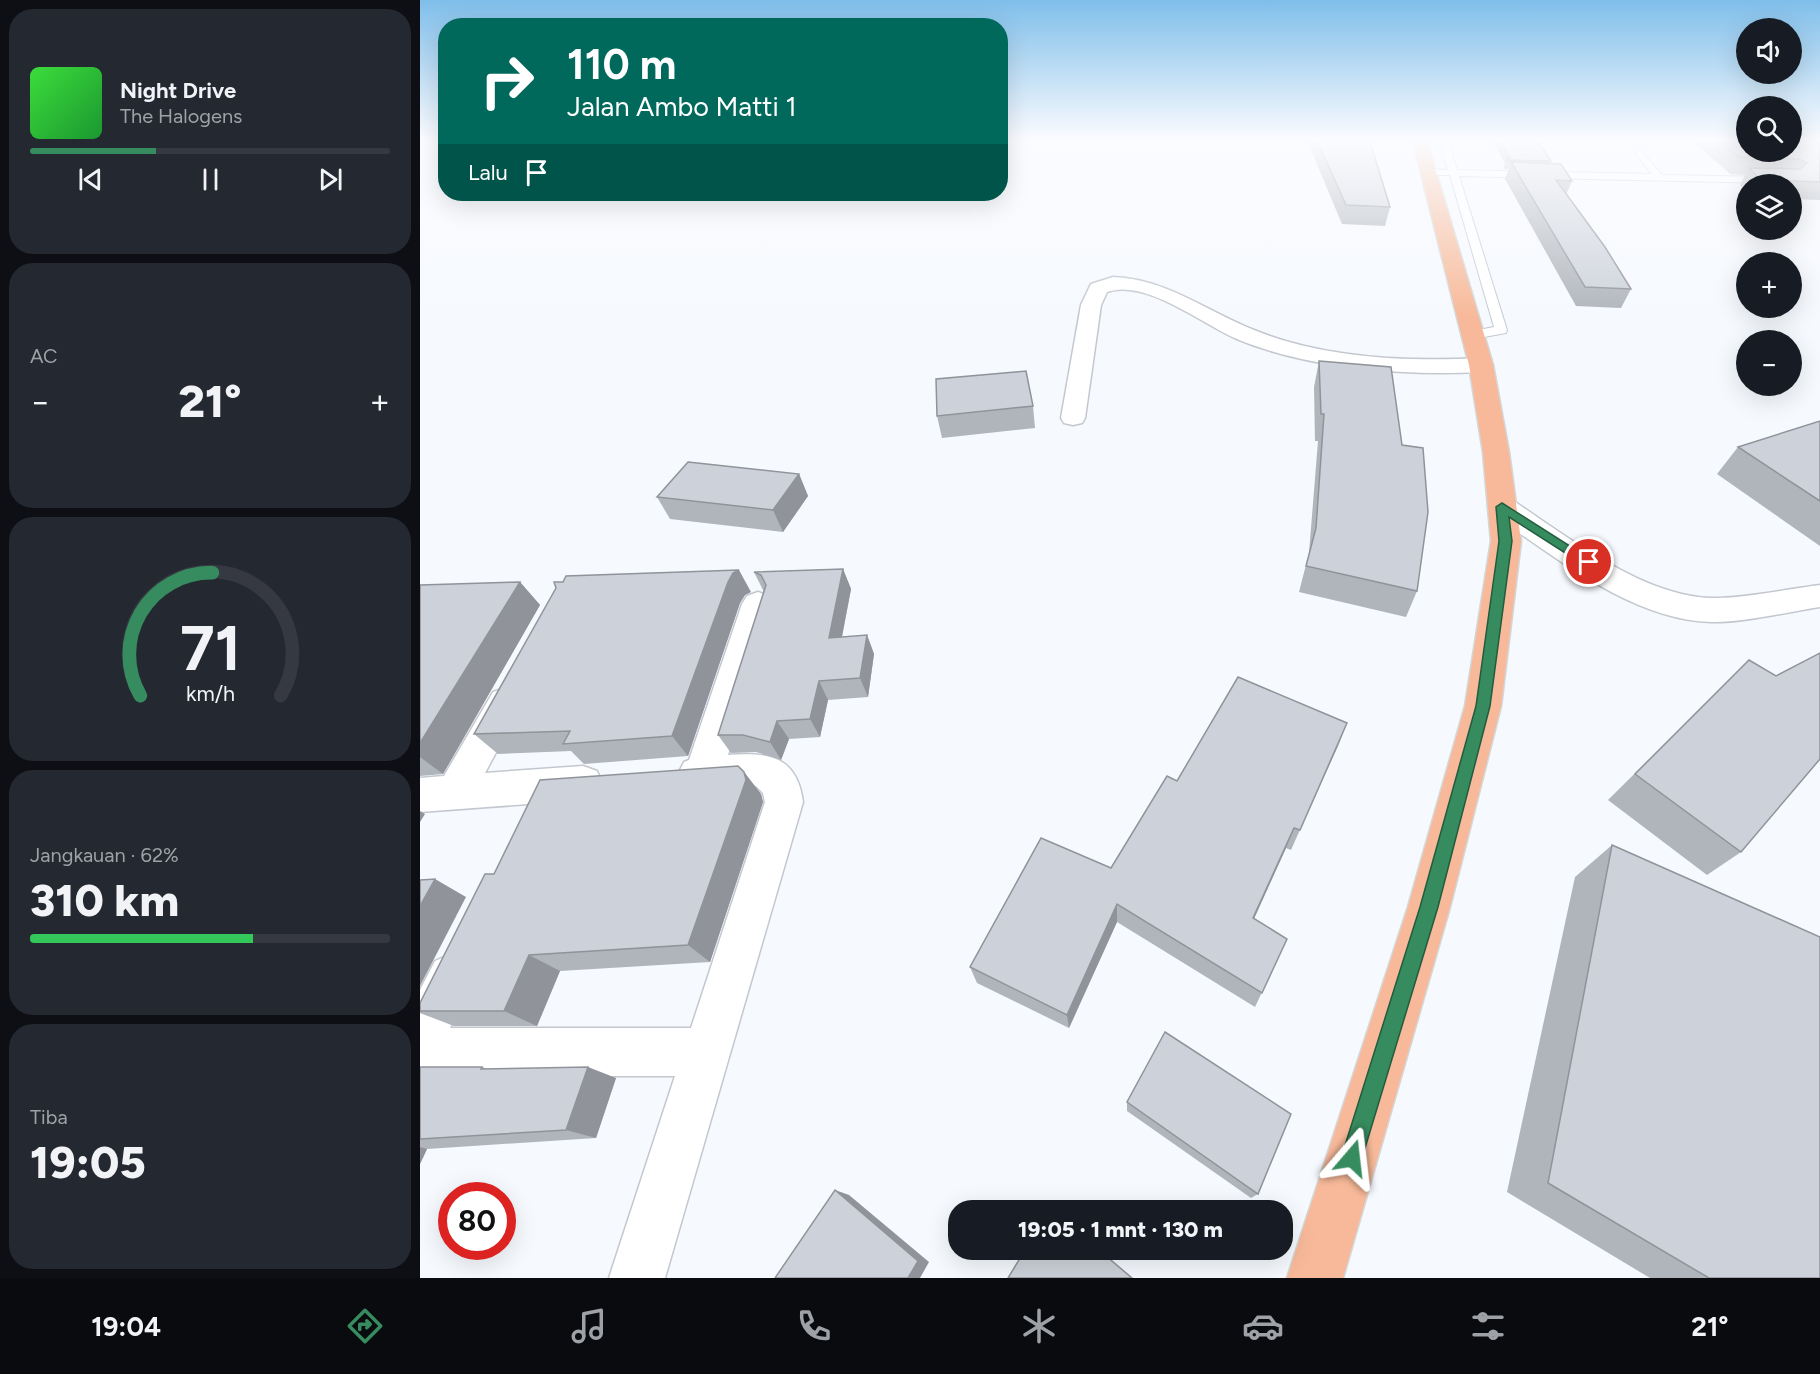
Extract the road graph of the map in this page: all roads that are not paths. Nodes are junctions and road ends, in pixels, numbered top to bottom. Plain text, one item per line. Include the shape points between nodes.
1 (1446, 198) edge
2 (1477, 350) junction
3 (1073, 418) dead end
4 (1502, 507) junction
5 (1820, 596) edge
6 (758, 604) edge
7 (522, 670) edge
8 (704, 774) junction
9 (658, 777) edge
10 (614, 780) edge
11 (546, 785) junction
12 (438, 793) edge
13 (527, 822) edge
14 (465, 948) edge
15 (420, 1040) edge
16 (707, 1052) junction
17 (420, 1053) edge
18 (637, 1278) edge
19 (1315, 1278) edge

1 - 2 highway
2 - 3 street via 1461,367 1311,352 1246,335 1139,286 1110,282 1098,288 1091,305
2 - 4 highway
4 - 5 street via 1606,573 1696,610
4 - 19 highway via 1506,541 1483,706 1429,907
6 - 8 street
7 - 12 street
8 - 9 street
8 - 16 street via 758,769 768,772 778,779 784,802
10 - 11 street
11 - 12 street
11 - 13 street
14 - 15 street
16 - 17 street
16 - 18 street

